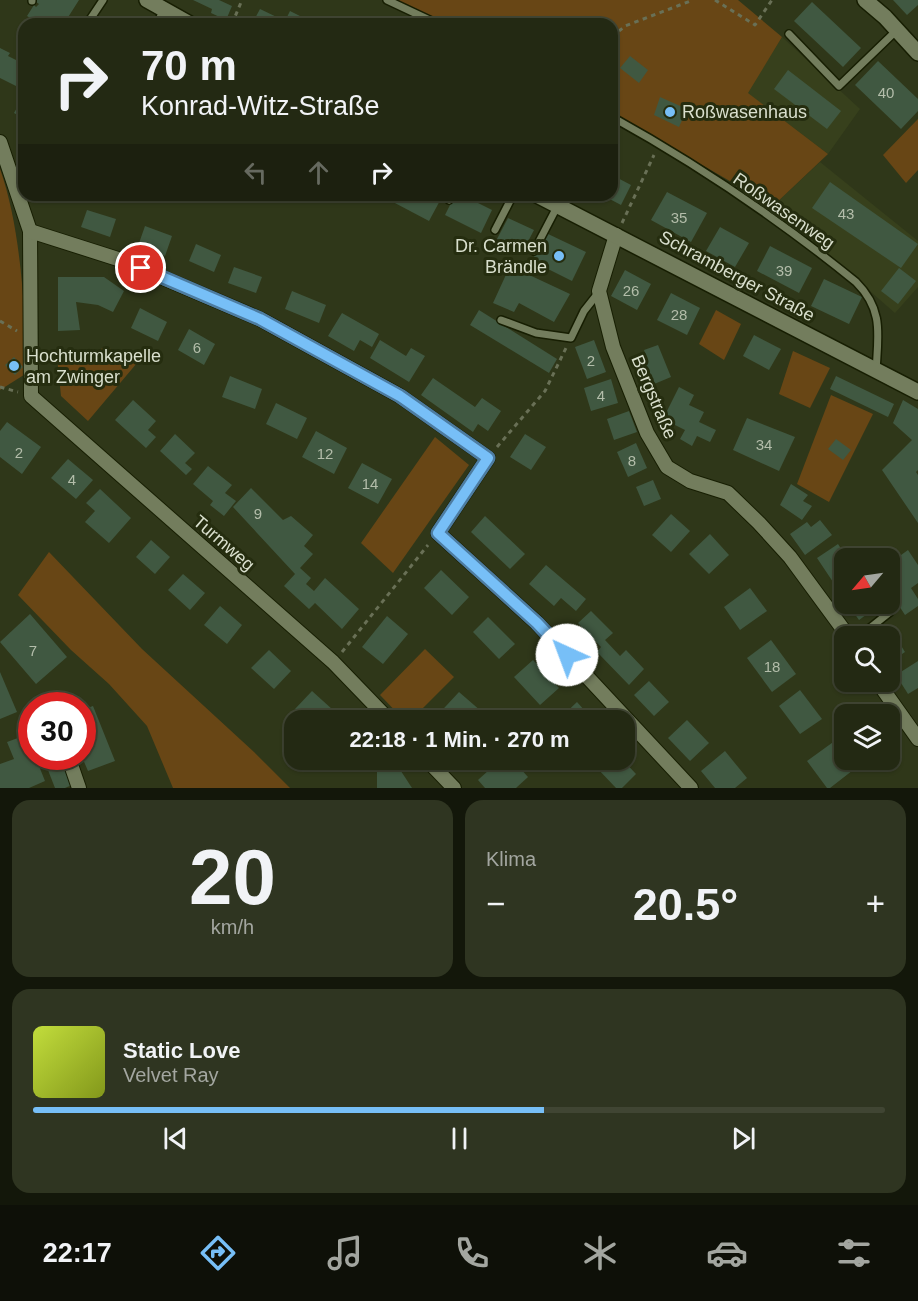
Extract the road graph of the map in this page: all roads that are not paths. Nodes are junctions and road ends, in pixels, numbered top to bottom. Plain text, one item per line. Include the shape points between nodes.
1 (103, 0) edge
2 (147, 0) edge
3 (387, 0) edge
4 (865, 0) edge
5 (164, 9) junction
6 (91, 18) edge
7 (160, 18) edge
8 (180, 18) edge
9 (425, 18) edge
10 (897, 30) junction
11 (789, 34) dead end
12 (918, 53) edge
13 (618, 120) edge
14 (0, 142) edge
15 (18, 195) edge
16 (20, 201) edge
17 (510, 201) edge
18 (550, 201) edge
19 (558, 205) junction
20 (495, 230) dead end
21 (30, 231) junction
22 (616, 235) junction
23 (534, 251) dead end
24 (599, 291) junction
25 (501, 320) dead end
26 (876, 371) junction
27 (918, 392) edge
28 (888, 614) edge
29 (841, 626) edge
30 (872, 626) edge
31 (885, 692) edge
32 (379, 710) edge
33 (918, 739) edge
34 (73, 770) edge
35 (437, 770) edge
36 (79, 788) edge
37 (454, 788) edge
38 (691, 788) edge

1 - 6 lane
2 - 5 street
3 - 9 lane
4 - 10 street
5 - 7 lane
5 - 8 street
10 - 11 lane via 839,86
10 - 12 street
13 - 26 lane, Roßwasenweg via 660,143 752,206 867,293 875,307 878,328
14 - 15 street
16 - 21 street
17 - 20 lane
18 - 19 street, Schramberger Straße
19 - 22 street, Schramberger Straße
19 - 23 lane
21 - 32 street, Turmweg via 31,396 333,662
21 - 38 street via 121,260 260,319 400,396 488,458 438,533 537,623
22 - 24 street
22 - 26 street, Schramberger Straße
24 - 25 lane via 571,338 536,333
24 - 29 street, Bergstraße via 614,347 648,433 667,467 690,481 728,493 790,557
26 - 27 street, Schramberger Straße
28 - 30 lane
31 - 33 street
34 - 36 street
35 - 37 street

